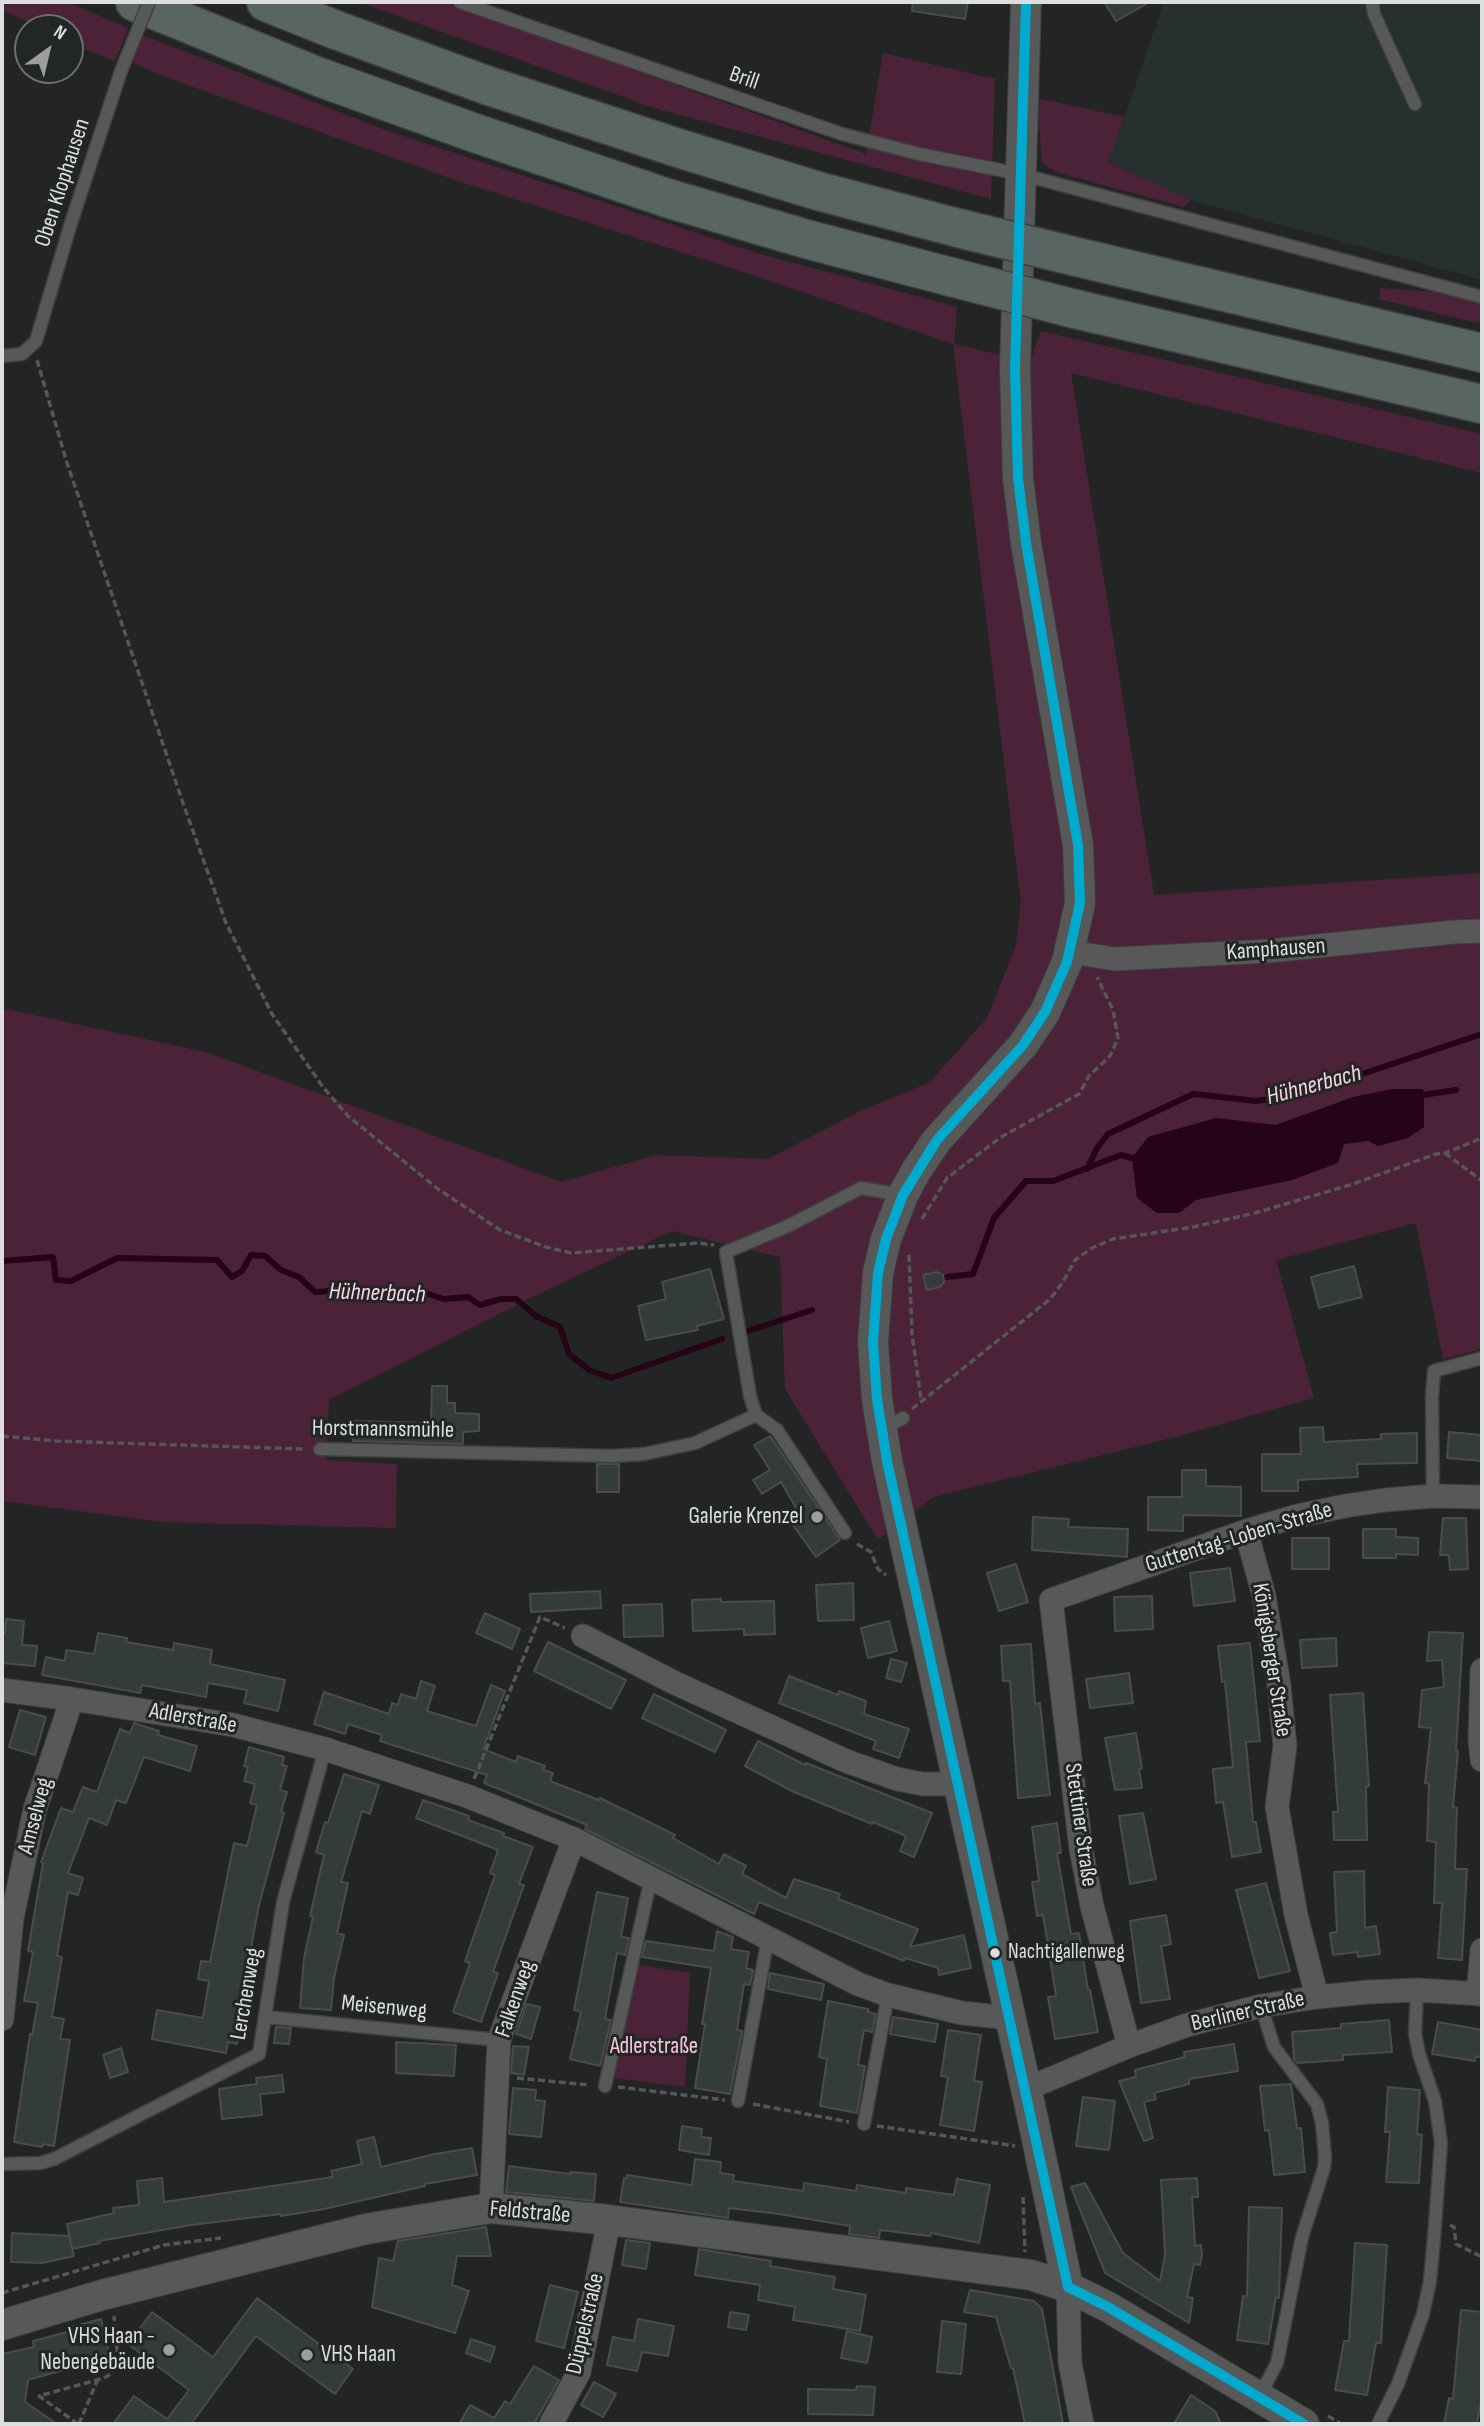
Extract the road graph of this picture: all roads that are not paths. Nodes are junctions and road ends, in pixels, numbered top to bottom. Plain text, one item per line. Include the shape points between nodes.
1 (135, 2) edge
2 (149, 2) edge
3 (266, 2) edge
4 (460, 2) edge
5 (1026, 2) edge
6 (1372, 2) edge
7 (1415, 104) dead end
8 (1020, 174) junction
9 (1482, 297) edge
10 (1482, 353) edge
11 (2, 356) edge
12 (1482, 404) edge
13 (1482, 932) edge
14 (1070, 952) junction
15 (903, 1195) junction
16 (1482, 1358) edge
17 (756, 1415) junction
18 (320, 1449) road end
19 (1433, 1496) junction
20 (1482, 1497) edge
21 (1246, 1531) junction
22 (845, 1533) road end
23 (1051, 1600) joint
24 (583, 1636) road end
25 (1482, 1670) edge
26 (2, 1690) edge
27 (72, 1699) junction
28 (325, 1749) junction
29 (1482, 1760) edge
30 (957, 1782) junction
31 (574, 1839) junction
32 (651, 1878) junction
33 (768, 1938) junction
34 (1482, 1950) edge
35 (1416, 1990) junction
36 (1480, 1994) edge
37 (888, 1995) junction
38 (1317, 1997) junction
39 (1261, 2006) junction
40 (265, 2017) junction
41 (1010, 2018) junction
42 (2, 2019) edge
43 (499, 2040) junction
44 (1129, 2046) junction
45 (605, 2086) road end
46 (1026, 2089) junction
47 (738, 2101) road end
48 (864, 2124) road end
49 (2, 2164) edge
50 (491, 2208) junction
51 (609, 2220) junction
52 (1068, 2287) junction
53 (2, 2325) edge
54 (1258, 2397) junction
55 (551, 2424) edge
56 (1082, 2424) edge
57 (1304, 2424) edge
58 (1378, 2424) edge

1 - 12 highway, bridge via 318,77 680,202 1075,309
2 - 11 lane, Oben Klophausen, bridge via 121,71 36,341 22,354
3 - 10 highway, bridge via 486,85 818,191
4 - 8 lane, Brill via 842,134
5 - 8 street
6 - 7 lane
8 - 9 lane, Brill
8 - 14 street via 1014,408 1018,478 1078,845 1080,903
13 - 14 street, Kamphausen via 1115,959
14 - 15 street via 1056,991 1036,1026 937,1140
15 - 17 lane via 861,1188 726,1252
15 - 30 street via 878,1273 874,1370 892,1424
16 - 19 lane via 1434,1371
17 - 18 lane, Horstmannsmühle via 695,1443 644,1454
17 - 22 lane via 777,1430
19 - 20 street, Guttentag-Loben-Straße
19 - 21 street, Guttentag-Loben-Straße via 1345,1506
21 - 23 street, Guttentag-Loben-Straße
21 - 38 street, Königsberger Straße via 1264,1596 1279,1685 1284,1746 1277,1807 1296,1915
23 - 44 street, Stettiner Straße via 1081,1849
24 - 30 street via 846,1761 923,1784
25 - 29 street
26 - 27 street, Adlerstraße
27 - 28 street, Adlerstraße via 233,1725
27 - 42 street, Amselweg via 35,1809 12,1918
28 - 31 street, Adlerstraße via 467,1796
28 - 40 lane, Lerchenweg via 283,1902
30 - 41 street
31 - 32 street, Adlerstraße
31 - 43 street, Falkenweg
32 - 33 street, Adlerstraße
32 - 45 lane
33 - 37 street, Adlerstraße
33 - 47 lane
34 - 36 street
35 - 36 street, Berliner Straße
35 - 38 street, Berliner Straße
35 - 58 lane via 1415,2034 1440,2130 1436,2222 1423,2314
37 - 41 street, Adlerstraße via 962,2013
37 - 48 lane
38 - 39 street, Berliner Straße
39 - 44 street, Berliner Straße
39 - 54 lane via 1274,2047 1317,2104 1325,2157 1302,2237 1277,2363
40 - 43 lane, Meisenweg
40 - 49 lane, Lerchenweg via 259,2054 54,2160
41 - 46 street
43 - 50 street, Falkenweg
44 - 46 street, Berliner Straße
46 - 52 street
50 - 51 street, Feldstraße
50 - 53 street, Feldstraße via 366,2229 102,2295
51 - 52 street, Feldstraße via 1020,2272
51 - 55 street, Düppelstraße via 579,2372
52 - 54 street, Feldstraße
52 - 56 street via 1070,2363
54 - 57 street, Feldstraße

